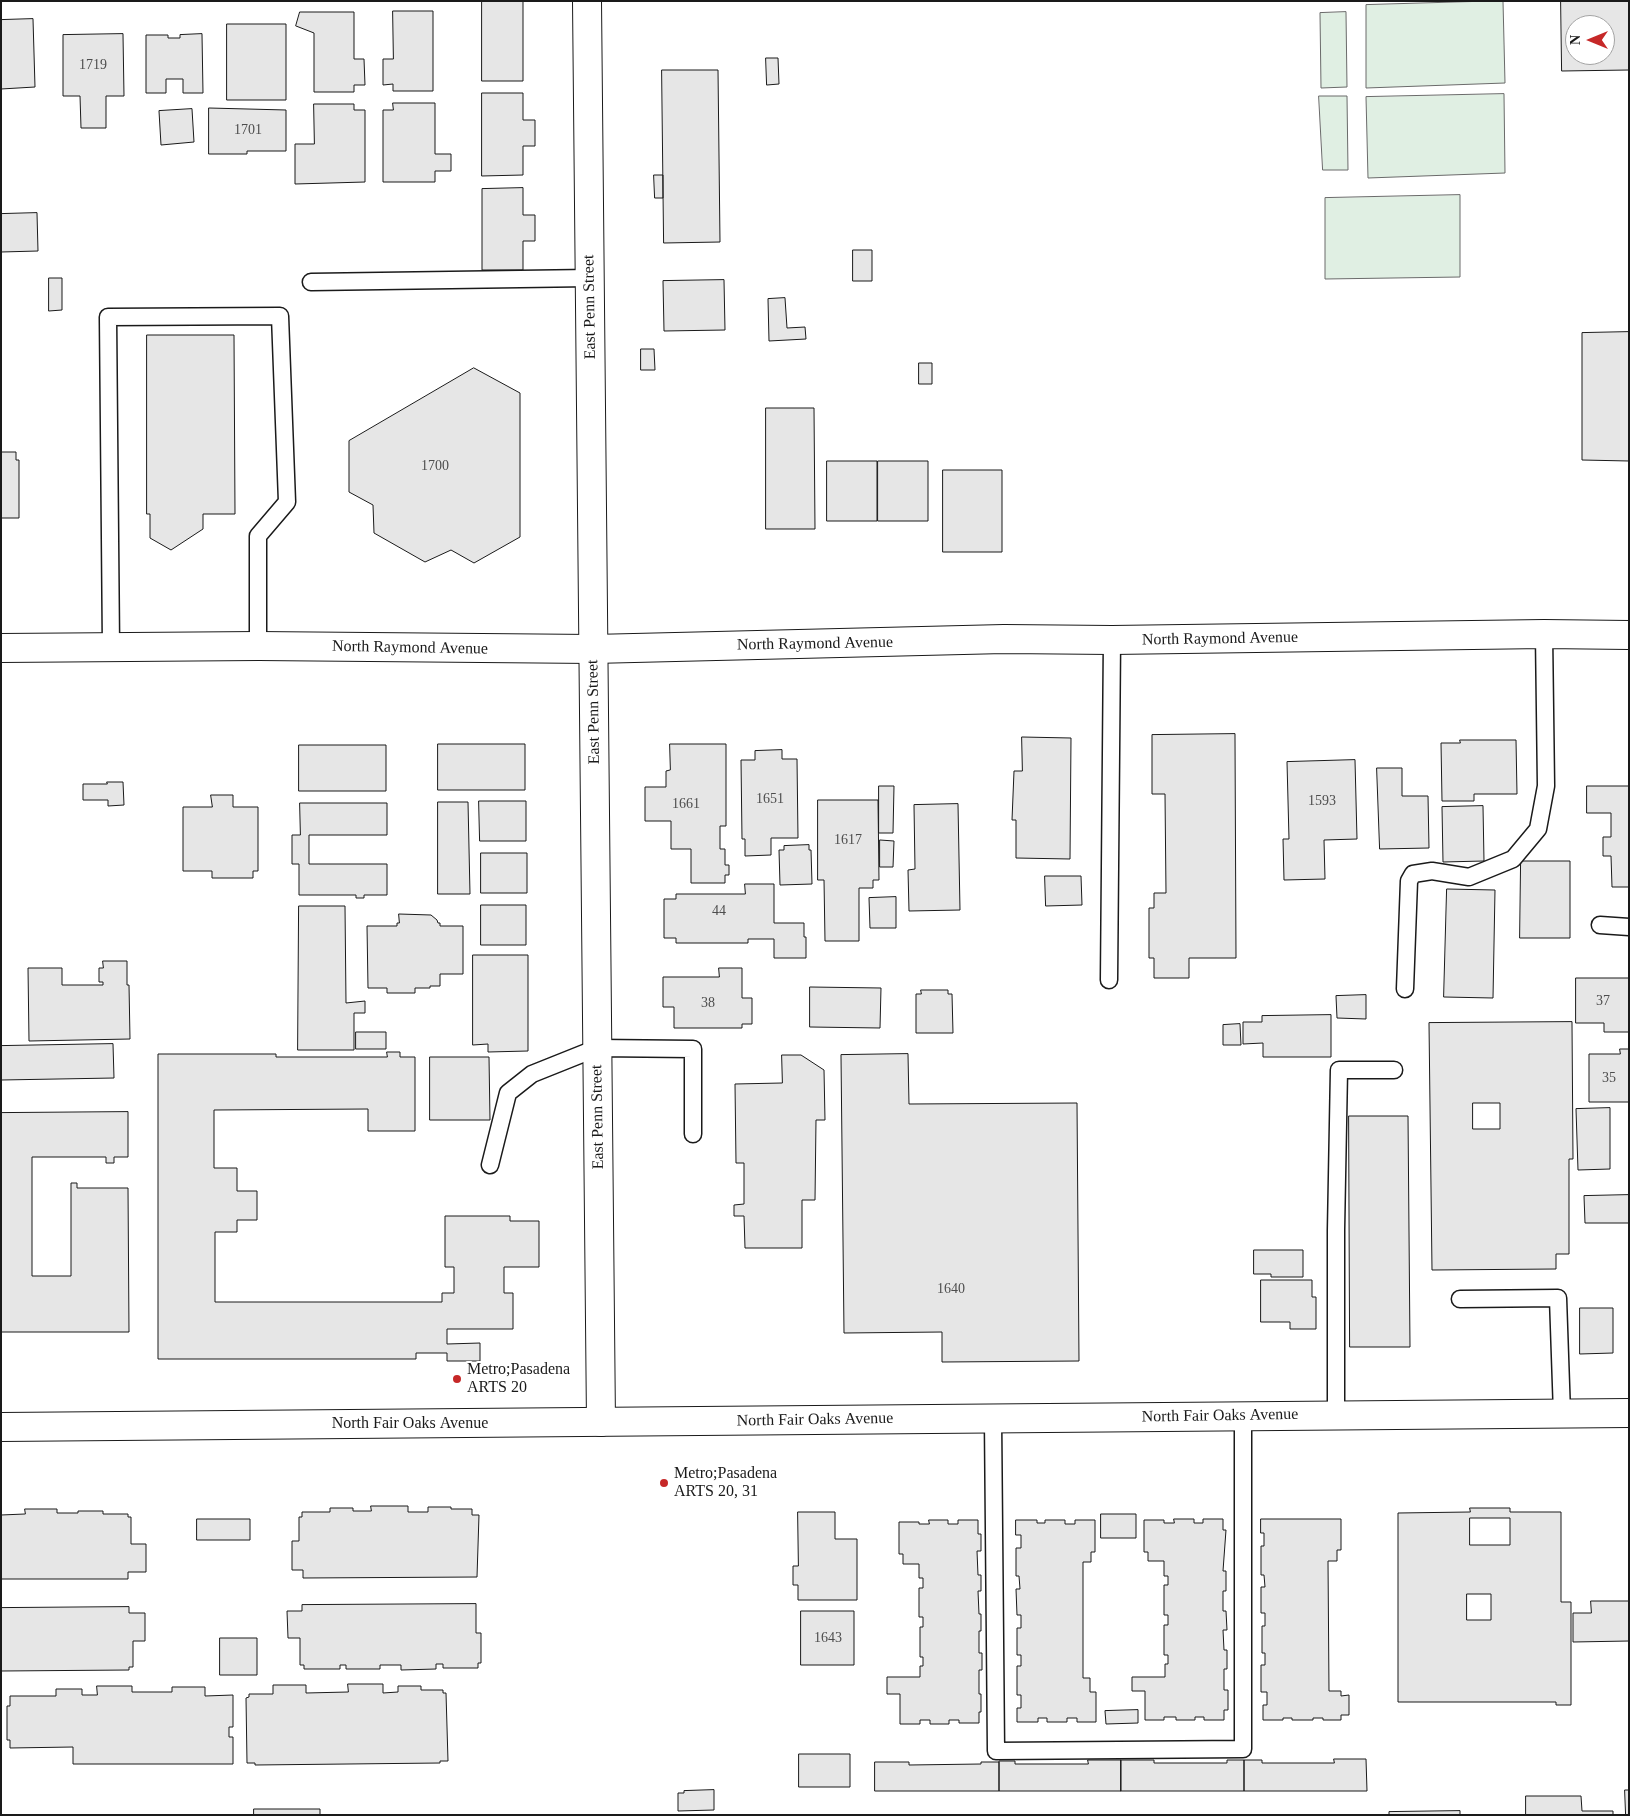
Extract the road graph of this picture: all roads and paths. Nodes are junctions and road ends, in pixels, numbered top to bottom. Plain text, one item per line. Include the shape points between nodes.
1 (587, 1) edge
2 (590, 278) junction
3 (311, 282) dead end
4 (1544, 634) junction
5 (1629, 635) edge
6 (1112, 640) junction
7 (258, 646) junction
8 (111, 647) junction
9 (1, 648) edge
10 (593, 649) junction
11 (1600, 925) dead end
12 (1629, 927) edge
13 (1109, 980) dead end
14 (1406, 989) dead end
15 (597, 1048) junction
16 (1394, 1070) dead end
17 (693, 1134) dead end
18 (490, 1165) dead end
19 (1460, 1299) dead end
20 (1629, 1413) edge
21 (1336, 1414) junction
22 (1562, 1414) junction
23 (1243, 1416) junction
24 (993, 1419) junction
25 (601, 1422) junction
26 (1, 1427) edge

1 - 2 street, East Penn Street
2 - 3 lane
2 - 10 street, East Penn Street
4 - 5 street, North Raymond Avenue
4 - 6 street, North Raymond Avenue
4 - 14 lane via 1546,786 1538,829 1513,859 1469,877 1432,871 1413,874 1409,881
6 - 10 street, North Raymond Avenue via 1004,639
6 - 13 lane
7 - 8 street, North Raymond Avenue
7 - 8 lane via 258,536 287,502 280,316 108,317
7 - 10 street, North Raymond Avenue
8 - 9 street, North Raymond Avenue
10 - 15 street, East Penn Street
11 - 12 lane
15 - 17 lane via 693,1049
15 - 18 lane via 532,1074 508,1093
15 - 25 street, East Penn Street
16 - 21 lane via 1339,1070
19 - 22 lane via 1558,1298
20 - 22 street, North Fair Oaks Avenue
21 - 22 street, North Fair Oaks Avenue
21 - 23 street, North Fair Oaks Avenue
23 - 24 street, North Fair Oaks Avenue
23 - 24 lane via 1243,1749 996,1751
24 - 25 street, North Fair Oaks Avenue
25 - 26 street, North Fair Oaks Avenue

